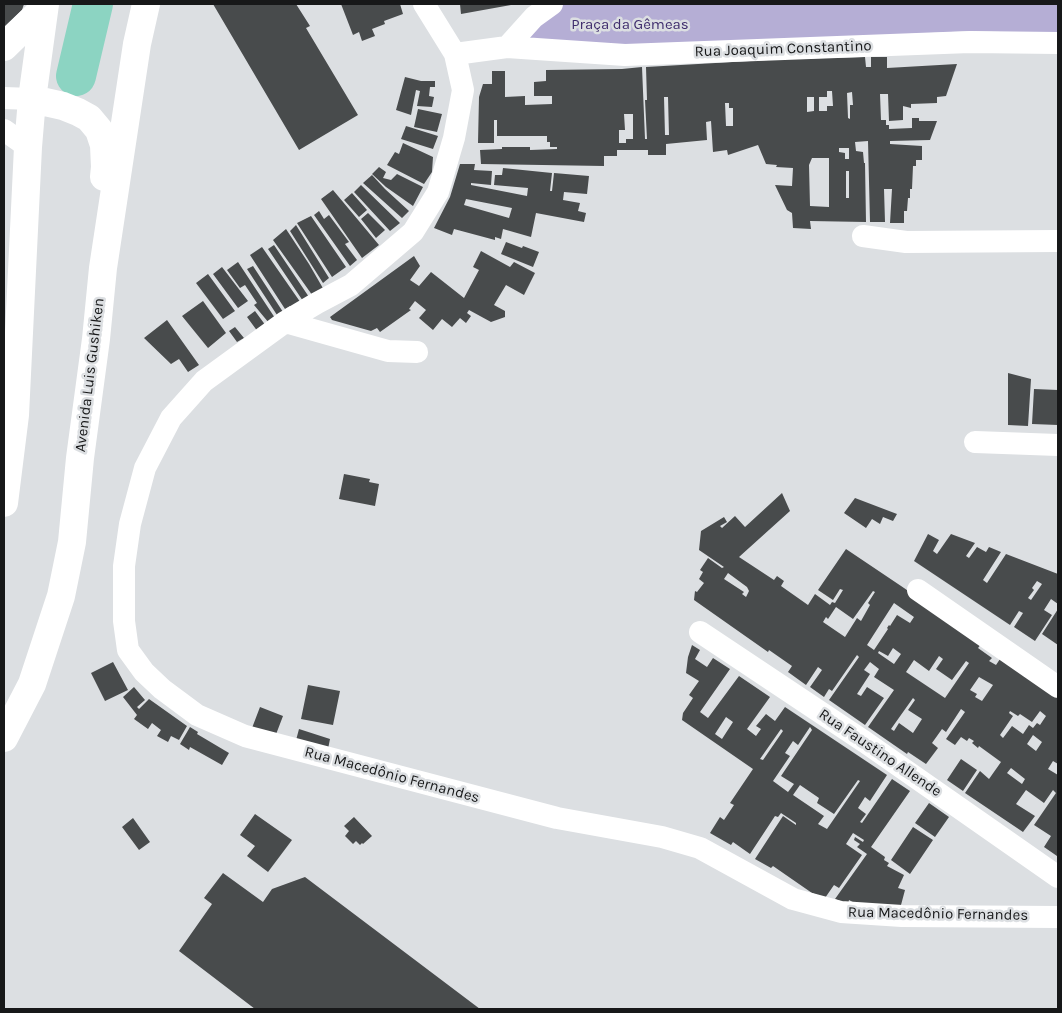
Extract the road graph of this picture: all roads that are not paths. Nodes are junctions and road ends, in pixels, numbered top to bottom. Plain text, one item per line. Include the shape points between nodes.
1 (146, 4) edge
2 (424, 4) edge
3 (552, 4) edge
4 (45, 6) edge
5 (1058, 43) edge
6 (4, 47) edge
7 (507, 47) junction
8 (455, 54) junction
9 (4, 98) edge
10 (32, 99) junction
11 (4, 130) edge
12 (28, 147) junction
13 (863, 236) dead end
14 (1058, 241) edge
15 (103, 268) junction
16 (285, 322) junction
17 (416, 352) dead end
18 (975, 442) dead end
19 (1058, 445) edge
20 (4, 503) edge
21 (918, 590) dead end
22 (700, 632) dead end
23 (1058, 687) edge
24 (4, 738) edge
25 (1058, 877) edge
26 (1058, 917) edge

1 - 15 main road, Avenida Luis Gushiken
2 - 8 street
3 - 7 street via 534,17
4 - 6 main road
4 - 10 main road
5 - 7 street, Rua Joaquim Constantino via 970,42 625,55
7 - 8 street, Rua Joaquim Constantino
8 - 16 street, Rua Macedônio Fernandes via 462,90 454,138 438,192 413,232 351,285
9 - 10 street
10 - 12 main road
10 - 15 main road via 78,112 89,118 99,130 104,145 105,167 100,241
11 - 12 street
12 - 20 main road via 15,415
13 - 14 street via 906,242
15 - 24 main road, Avenida Luis Gushiken via 72,542 61,596 32,684
16 - 17 street via 388,351
16 - 26 street, Rua Macedônio Fernandes via 204,382 171,418 145,468 130,524 124,566 124,621 128,650 162,689 197,715 245,736 557,818 662,837 700,848 793,899 841,912 902,916
18 - 19 street
21 - 23 street
22 - 25 street, Rua Faustino Allende

